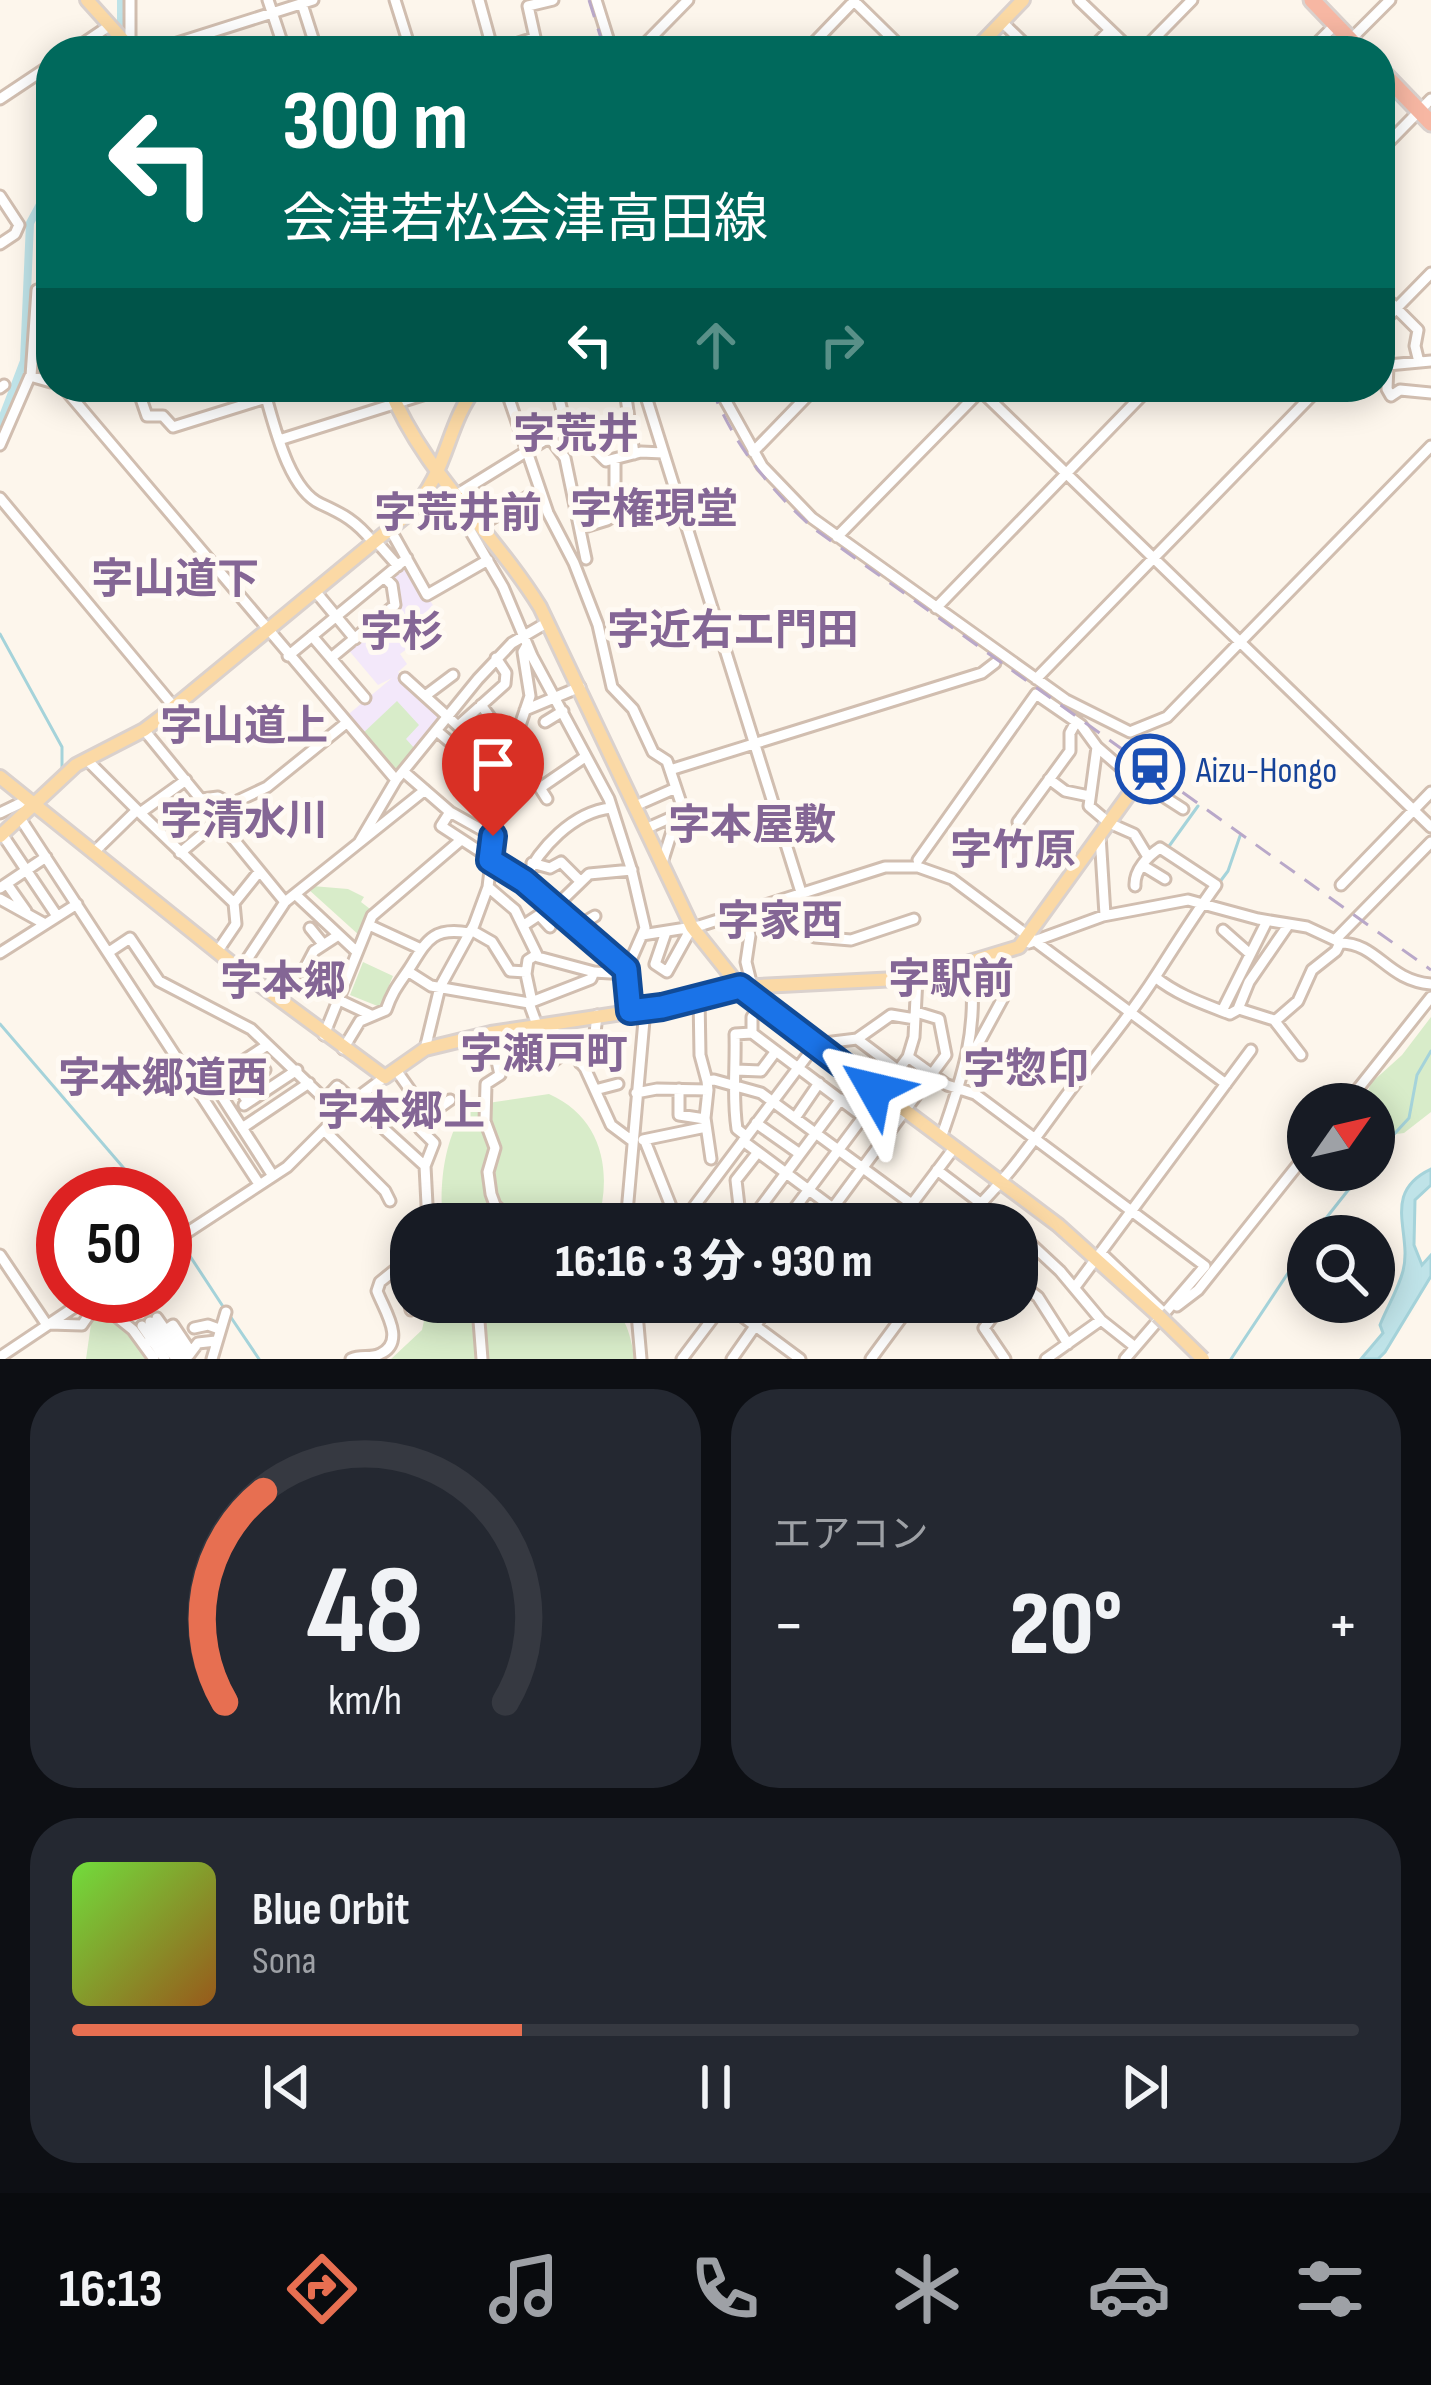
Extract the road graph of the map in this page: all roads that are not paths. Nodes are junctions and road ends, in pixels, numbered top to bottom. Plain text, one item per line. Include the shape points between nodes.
1 (87, 0) edge
2 (130, 0) edge
3 (268, 0) edge
4 (395, 0) edge
5 (479, 0) edge
6 (553, 0) edge
7 (596, 0) edge
8 (688, 0) edge
9 (854, 0) edge
10 (1023, 0) edge
11 (1079, 0) edge
12 (1192, 0) edge
13 (1390, 0) edge
14 (308, 2) edge
15 (523, 3) edge
16 (1321, 3) edge
17 (272, 13) junction
18 (1002, 22) junction
19 (1335, 24) junction
20 (111, 28) junction
21 (1110, 30) junction
22 (97, 36) edge
23 (119, 36) edge
24 (130, 36) edge
25 (199, 36) edge
26 (280, 36) edge
27 (314, 36) edge
28 (406, 36) edge
29 (489, 36) edge
30 (533, 36) edge
31 (607, 36) edge
32 (653, 36) edge
33 (820, 36) edge
34 (890, 36) edge
35 (988, 36) edge
36 (1016, 36) edge
37 (1104, 36) edge
38 (1116, 36) edge
39 (1157, 36) edge
40 (1323, 36) edge
41 (1346, 36) edge
42 (1362, 36) edge
43 (36, 75) edge
44 (1395, 83) edge
45 (0, 99) edge
46 (1427, 111) edge
47 (1395, 138) edge
48 (0, 196) edge
49 (0, 244) edge
50 (1431, 273) edge
51 (36, 307) edge
52 (1397, 308) joint
53 (1425, 361) edge
54 (1395, 364) edge
55 (32, 376) junction
56 (36, 377) edge
57 (1395, 393) edge
58 (1431, 393) edge
59 (75, 402) edge
60 (142, 402) edge
61 (238, 402) edge
62 (267, 402) edge
63 (403, 402) edge
64 (467, 402) edge
65 (510, 402) edge
66 (559, 402) edge
67 (620, 402) edge
68 (648, 402) edge
69 (726, 402) edge
70 (798, 402) edge
71 (967, 402) edge
72 (994, 402) edge
73 (1135, 402) edge
74 (1305, 402) edge
75 (397, 404) junction
76 (565, 428) junction
77 (551, 439) junction
78 (279, 440) junction
79 (0, 445) edge
80 (1431, 446) edge
81 (753, 452) junction
82 (663, 453) junction
83 (526, 454) junction
84 (595, 454) junction
85 (634, 454) junction
86 (615, 459) junction
87 (566, 462) junction
88 (1066, 473) junction
89 (439, 475) junction
90 (675, 490) junction
91 (571, 492) junction
92 (541, 494) junction
93 (457, 496) junction
94 (0, 497) edge
95 (620, 511) junction
96 (481, 525) junction
97 (581, 528) junction
98 (390, 529) junction
99 (838, 537) junction
100 (375, 541) junction
101 (1154, 558) junction
102 (586, 559) dead end
103 (488, 560) junction
104 (402, 562) junction
105 (385, 577) junction
106 (314, 591) junction
107 (936, 608) junction
108 (336, 617) junction
109 (548, 622) junction
110 (266, 631) junction
111 (313, 636) junction
112 (355, 639) junction
113 (525, 640) junction
114 (1240, 643) junction
115 (288, 656) junction
116 (331, 658) junction
117 (496, 658) junction
118 (995, 663) dead end
119 (453, 675) dead end
120 (405, 678) dead end
121 (1036, 679) junction
122 (580, 687) junction
123 (425, 696) junction
124 (365, 698) dead end
125 (556, 698) junction
126 (482, 705) junction
127 (174, 707) junction
128 (525, 710) junction
129 (563, 711) junction
130 (450, 718) junction
131 (545, 722) dead end
132 (1076, 722) junction
133 (345, 724) junction
134 (144, 730) junction
135 (438, 732) junction
136 (514, 738) junction
137 (755, 743) junction
138 (1097, 747) junction
139 (609, 750) junction
140 (586, 758) junction
141 (86, 759) junction
142 (670, 770) junction
143 (400, 776) junction
144 (0, 777) edge
145 (1049, 779) junction
146 (186, 780) junction
147 (1138, 782) junction
148 (500, 784) junction
149 (676, 788) junction
150 (424, 790) junction
151 (628, 792) junction
152 (1431, 792) edge
153 (1089, 796) junction
154 (202, 799) junction
155 (547, 799) dead end
156 (30, 803) junction
157 (610, 805) junction
158 (635, 806) junction
159 (1183, 809) dead end
160 (1414, 810) junction
161 (139, 811) junction
162 (0, 812) edge
163 (450, 812) junction
164 (679, 814) junction
165 (20, 818) junction
166 (430, 818) dead end
167 (218, 822) junction
168 (1018, 822) dead end
169 (441, 826) junction
170 (1431, 827) edge
171 (646, 829) junction
172 (1105, 829) junction
173 (1, 835) edge
174 (493, 836) junction
175 (461, 840) junction
176 (360, 841) junction
177 (1431, 842) edge
178 (93, 853) junction
179 (180, 853) junction
180 (46, 857) junction
181 (490, 859) junction
182 (918, 860) dead end
183 (1145, 861) junction
184 (532, 863) junction
185 (662, 863) junction
186 (26, 870) junction
187 (632, 870) junction
188 (258, 873) junction
189 (1165, 879) dead end
190 (524, 881) junction
191 (580, 881) junction
192 (1341, 885) dead end
193 (3, 886) edge
194 (1135, 886) dead end
195 (488, 887) junction
196 (295, 894) junction
197 (802, 894) junction
198 (0, 899) edge
199 (285, 902) junction
200 (1201, 902) junction
201 (234, 903) junction
202 (76, 904) junction
203 (554, 908) junction
204 (743, 912) junction
205 (1105, 915) junction
206 (28, 916) junction
207 (57, 916) junction
208 (596, 916) dead end
209 (914, 919) dead end
210 (1267, 921) junction
211 (45, 924) junction
212 (1289, 924) junction
213 (369, 925) junction
214 (524, 925) junction
215 (550, 927) dead end
216 (576, 927) junction
217 (692, 927) junction
218 (310, 928) dead end
219 (1222, 930) dead end
220 (470, 932) junction
221 (666, 932) junction
222 (642, 935) junction
223 (337, 937) junction
224 (1027, 941) junction
225 (1337, 941) junction
226 (323, 944) junction
227 (419, 948) junction
228 (109, 952) junction
229 (217, 952) junction
230 (357, 952) junction
231 (0, 953) edge
232 (1004, 953) junction
233 (1249, 953) junction
234 (536, 955) junction
235 (970, 962) junction
236 (240, 970) junction
237 (303, 972) dead end
238 (409, 972) junction
239 (526, 972) junction
240 (594, 972) junction
241 (627, 972) junction
242 (1155, 977) junction
243 (917, 978) junction
244 (1431, 984) edge
245 (440, 987) junction
246 (746, 987) junction
247 (699, 996) junction
248 (1431, 998) edge
249 (339, 1000) junction
250 (530, 1002) junction
251 (761, 1004) junction
252 (638, 1010) junction
253 (1238, 1010) junction
254 (1222, 1011) junction
255 (1128, 1012) junction
256 (371, 1015) junction
257 (597, 1015) junction
258 (915, 1015) junction
259 (1275, 1021) junction
260 (542, 1025) junction
261 (491, 1033) junction
262 (752, 1033) junction
263 (325, 1035) junction
264 (857, 1039) junction
265 (815, 1045) junction
266 (266, 1046) junction
267 (236, 1047) dead end
268 (343, 1049) junction
269 (424, 1049) junction
270 (568, 1050) junction
271 (1251, 1050) dead end
272 (776, 1052) junction
273 (224, 1053) dead end
274 (1301, 1054) dead end
275 (908, 1058) junction
276 (968, 1058) junction
277 (240, 1063) junction
278 (580, 1063) junction
279 (547, 1066) dead end
280 (312, 1067) dead end
281 (798, 1067) junction
282 (626, 1068) dead end
283 (266, 1070) dead end
284 (736, 1070) junction
285 (898, 1070) junction
286 (390, 1074) junction
287 (638, 1074) junction
288 (932, 1075) junction
289 (304, 1077) junction
290 (212, 1082) junction
291 (819, 1083) junction
292 (1363, 1083) edge
293 (618, 1084) dead end
294 (1226, 1084) junction
295 (734, 1085) junction
296 (708, 1086) junction
297 (958, 1088) junction
298 (200, 1089) junction
299 (679, 1089) junction
300 (595, 1090) junction
301 (636, 1093) junction
302 (880, 1093) junction
303 (325, 1099) junction
304 (841, 1099) junction
305 (354, 1100) junction
306 (450, 1100) dead end
307 (773, 1101) junction
308 (904, 1111) junction
309 (340, 1114) junction
310 (428, 1114) junction
311 (863, 1116) junction
312 (795, 1118) junction
313 (705, 1123) junction
314 (756, 1123) junction
315 (242, 1128) junction
316 (324, 1130) junction
317 (815, 1133) junction
318 (887, 1135) junction
319 (745, 1138) junction
320 (941, 1138) junction
321 (631, 1139) junction
322 (1035, 1139) junction
323 (645, 1141) junction
324 (954, 1148) junction
325 (838, 1150) junction
326 (758, 1152) junction
327 (800, 1154) junction
328 (726, 1164) junction
329 (425, 1166) junction
330 (862, 1168) junction
331 (937, 1170) junction
332 (786, 1173) junction
333 (273, 1176) junction
334 (1287, 1178) edge
335 (1001, 1183) junction
336 (259, 1184) junction
337 (808, 1190) junction
338 (390, 1201) dead end
339 (427, 1203) edge
340 (494, 1203) edge
341 (627, 1203) edge
342 (670, 1203) edge
343 (697, 1203) edge
344 (739, 1203) edge
345 (764, 1203) edge
346 (798, 1203) edge
347 (825, 1203) edge
348 (836, 1203) edge
349 (911, 1203) edge
350 (913, 1203) edge
351 (982, 1203) edge
352 (984, 1203) edge
353 (1132, 1211) junction
354 (192, 1229) edge
355 (1038, 1252) edge
356 (0, 1255) edge
357 (1098, 1258) junction
358 (390, 1275) edge
359 (1075, 1288) junction
360 (1038, 1298) edge
361 (226, 1312) dead end
362 (1160, 1316) junction
363 (1101, 1320) junction
364 (390, 1322) edge
365 (390, 1323) edge
366 (478, 1323) edge
367 (638, 1323) edge
368 (709, 1323) edge
369 (751, 1323) edge
370 (759, 1323) edge
371 (898, 1323) edge
372 (988, 1323) edge
373 (48, 1324) junction
374 (756, 1327) junction
375 (194, 1328) dead end
376 (217, 1335) junction
377 (155, 1337) junction
378 (1138, 1342) junction
379 (1068, 1344) junction
380 (168, 1353) edge
381 (187, 1357) edge
382 (0, 1358) edge
383 (209, 1358) edge
384 (351, 1359) edge
385 (482, 1359) edge
386 (641, 1359) edge
387 (682, 1359) edge
388 (732, 1359) edge
389 (800, 1359) edge
390 (871, 1359) edge
391 (1006, 1359) edge
392 (1046, 1359) edge
393 (1125, 1359) edge
394 (1203, 1359) edge

1 - 20 main road
2 - 24 street
3 - 17 street
4 - 28 street
5 - 29 street
6 - 15 street
7 - 31 street
8 - 32 street
9 - 33 street
9 - 34 street
10 - 18 main road
11 - 21 street
12 - 39 street
13 - 42 street
14 - 17 street
14 - 27 street
15 - 30 street
16 - 19 highway
17 - 25 street
17 - 26 street
18 - 35 main road
18 - 36 street
19 - 40 street
19 - 41 highway
20 - 22 street
20 - 23 main road
21 - 37 street
21 - 38 street
43 - 45 street
44 - 46 highway
46 - 47 street
48 - 49 street via 20,225
50 - 52 street
51 - 55 street
52 - 53 street via 1418,330 1415,346
53 - 54 street
55 - 56 street
55 - 79 street
57 - 58 street
59 - 110 street
60 - 61 street via 147,416 164,416 172,427
62 - 78 street
63 - 75 street
64 - 89 main road
65 - 83 street
66 - 76 street
67 - 85 street
68 - 82 street
69 - 81 street
70 - 81 street
71 - 99 street
72 - 88 street
73 - 88 street
74 - 101 street
75 - 78 street
75 - 89 main road
76 - 77 street
76 - 84 street
77 - 83 street
77 - 87 street
78 - 100 street via 290,470 316,500
80 - 114 street
81 - 99 street
82 - 85 street
82 - 90 street
83 - 92 street
83 - 93 street
84 - 86 street
84 - 87 street
85 - 86 street
86 - 95 street
87 - 91 street
88 - 101 street
88 - 107 street
89 - 93 main road
89 - 98 main road
90 - 95 street
90 - 137 street
91 - 92 street
91 - 97 street
92 - 96 street
92 - 142 street via 598,625 612,687
93 - 96 main road
93 - 103 street
94 - 127 street
95 - 97 street
96 - 109 main road
97 - 102 street
98 - 100 main road
98 - 104 street
99 - 107 street
100 - 104 street
100 - 106 main road
101 - 114 street
101 - 121 street
103 - 104 street via 427,595
103 - 113 street
104 - 105 street
105 - 108 street
105 - 112 street via 395,605
106 - 108 street
106 - 110 main road
107 - 121 street
108 - 111 street
108 - 112 street
109 - 113 street
109 - 122 main road
110 - 115 street
110 - 127 main road
111 - 115 street
111 - 116 street
112 - 116 street
113 - 117 street
113 - 125 street
113 - 128 street
114 - 121 street via 1167,717 1130,732
114 - 160 street
115 - 133 street
116 - 124 street
117 - 126 street via 505,684
117 - 130 street
118 - 137 street
119 - 123 street
120 - 123 street
122 - 125 street
122 - 139 main road
123 - 130 street
125 - 128 street
125 - 129 street
126 - 130 street via 458,726
126 - 136 street
127 - 134 main road
128 - 136 street
129 - 131 street
129 - 140 street
130 - 135 street
132 - 138 street
132 - 145 street via 1070,751
132 - 182 street via 1036,694
133 - 143 street
133 - 154 street via 259,792 231,804
134 - 141 main road
134 - 146 street
135 - 143 street
135 - 148 street
136 - 148 street
137 - 142 street
137 - 197 street
138 - 147 street
138 - 153 street
139 - 140 street
139 - 151 main road
140 - 155 street via 540,788
140 - 157 street
141 - 156 main road
141 - 161 street
142 - 149 street
143 - 150 street
143 - 176 street
144 - 156 main road
145 - 153 street
145 - 168 street
146 - 154 street
146 - 161 street
147 - 159 street
147 - 172 main road
148 - 174 street
149 - 158 street
149 - 164 street
150 - 163 street
150 - 176 street
151 - 157 street
151 - 158 main road
152 - 160 street
153 - 172 street
154 - 167 street
156 - 162 street
156 - 165 main road
156 - 178 main road
157 - 184 street via 581,817
157 - 187 street
158 - 171 main road
160 - 170 street
160 - 192 street
161 - 178 street
161 - 179 street
163 - 169 street
163 - 174 street
164 - 171 street
164 - 185 street
165 - 173 main road
165 - 180 street
166 - 169 street
167 - 179 street
167 - 188 street
169 - 175 street
171 - 185 main road
172 - 183 street via 1133,834
172 - 205 street
172 - 224 main road
173 - 186 street
174 - 181 street
175 - 181 street
175 - 213 street
176 - 196 street
177 - 225 street
178 - 229 main road
179 - 201 street
180 - 186 street
180 - 202 street
181 - 190 street
181 - 195 street
183 - 189 street
183 - 194 street
183 - 200 street via 1162,848 1216,885
184 - 190 street
184 - 191 street via 551,873 561,862
185 - 217 main road
186 - 193 street
186 - 207 street
187 - 191 street via 592,872
187 - 222 street
188 - 199 street
188 - 201 street
190 - 203 street
191 - 203 street
193 - 206 street
195 - 214 street
195 - 220 street
196 - 199 street
196 - 223 street
197 - 204 street
197 - 209 street via 818,938 851,940
197 - 224 street via 885,868 929,868
198 - 206 street
199 - 236 street
200 - 205 street
200 - 210 street
200 - 242 street
201 - 229 street via 236,924
202 - 207 street
202 - 228 street
203 - 216 street
204 - 217 street
204 - 246 street via 750,935
205 - 224 street
206 - 211 street
207 - 211 street
208 - 216 street
210 - 212 street
210 - 233 street
211 - 231 street
212 - 225 street
212 - 253 street
213 - 227 street
213 - 230 street
214 - 215 street via 539,915
214 - 234 street
216 - 241 street
217 - 221 street
217 - 221 street via 668,972 655,965
217 - 246 main road
218 - 226 street
219 - 233 street
220 - 227 street via 446,932
220 - 239 street via 492,942 513,974
220 - 245 street
221 - 222 street
222 - 241 street
223 - 226 street
223 - 230 street
224 - 232 main road
224 - 255 street
225 - 244 street via 1362,945 1400,976
225 - 259 street
226 - 237 street
227 - 238 street
228 - 266 street via 131,937 159,981 251,1029
228 - 298 street
229 - 236 main road
230 - 249 street
232 - 235 main road
232 - 276 street via 996,976 1003,998
233 - 254 street
234 - 239 street
234 - 240 street
235 - 243 main road
235 - 276 street via 976,1003
236 - 263 main road
238 - 245 street
238 - 256 street via 385,1011
239 - 250 street
240 - 241 street
240 - 250 street
241 - 252 street
242 - 254 street via 1191,1002
242 - 255 street
243 - 246 main road
243 - 258 street
245 - 250 street
245 - 269 street
246 - 247 main road
246 - 251 main road
247 - 252 main road
247 - 296 street
248 - 292 street
249 - 256 street
249 - 263 street
250 - 260 street
251 - 262 street
251 - 265 main road
252 - 257 main road
252 - 287 street
253 - 254 street
253 - 259 street
255 - 294 street
255 - 322 street
256 - 268 street
257 - 260 main road
257 - 278 street
258 - 264 street via 889,1016
258 - 275 street
258 - 288 street via 939,1019 947,1053
259 - 274 street
260 - 261 main road
260 - 270 street
261 - 269 main road
261 - 340 street via 501,1072 485,1084
262 - 272 street
262 - 284 street via 735,1034
263 - 268 main road
264 - 265 street
264 - 285 street
265 - 281 street
265 - 302 main road
266 - 277 street
266 - 289 street
267 - 277 street
268 - 286 main road
269 - 286 main road
270 - 278 street
270 - 279 street
271 - 294 street
272 - 281 street
272 - 284 street via 761,1071
273 - 277 street
275 - 285 street
275 - 288 street
276 - 297 street
277 - 283 street
277 - 289 street via 246,1103
277 - 290 street
278 - 300 street
280 - 289 street
281 - 291 street
281 - 307 street
282 - 287 street
284 - 295 street
285 - 302 street
286 - 305 street
286 - 310 street
287 - 301 street
288 - 297 street
288 - 308 street
289 - 303 street
289 - 315 street
290 - 298 street
290 - 315 street
291 - 304 street
291 - 312 street
293 - 300 street
294 - 353 street
295 - 296 street
295 - 307 street
295 - 319 street via 737,1130
296 - 299 street
296 - 313 street
297 - 320 street
297 - 322 street
298 - 336 street
299 - 301 street
299 - 313 street via 679,1115
300 - 321 street via 614,1134
301 - 321 street
302 - 308 main road
302 - 311 street
303 - 305 street via 337,1086
303 - 309 street
304 - 311 street
304 - 317 street
305 - 309 street
305 - 329 street
306 - 310 street
307 - 312 street
307 - 314 street
308 - 318 street
308 - 320 main road
309 - 316 street
310 - 329 street via 419,1125 434,1143
311 - 318 street
311 - 325 street
312 - 317 street
313 - 323 street
313 - 328 street via 706,1160
314 - 319 street
314 - 327 street
315 - 333 street
316 - 333 street
316 - 338 street
317 - 325 street
317 - 327 street
318 - 330 street
319 - 326 street
319 - 328 street
320 - 324 main road
321 - 323 street
321 - 341 street
322 - 335 street
322 - 353 street
323 - 342 street
324 - 331 street
324 - 335 main road
325 - 330 street
325 - 337 street
326 - 332 street
326 - 344 street via 736,1180
327 - 332 street
328 - 343 street
329 - 339 street
330 - 348 street
330 - 349 street
331 - 350 street
331 - 351 street
332 - 337 street
332 - 345 street
333 - 336 street
334 - 378 street via 1198,1290
335 - 352 street
335 - 357 main road
336 - 354 street
337 - 346 street
337 - 347 street
353 - 357 street
353 - 362 street via 1205,1266
355 - 359 street
356 - 373 street
357 - 359 street
357 - 362 main road
358 - 364 street via 377,1291
359 - 363 street
360 - 379 street
361 - 376 street
362 - 378 street
362 - 394 main road, bridge
363 - 378 street
363 - 379 street
365 - 384 street via 391,1345
366 - 385 street
367 - 386 street
368 - 387 street
369 - 374 street
370 - 374 street
371 - 390 street
372 - 391 street
373 - 377 street via 82,1325 91,1312 107,1309
373 - 382 street
374 - 388 street
374 - 389 street
375 - 376 street via 208,1325
376 - 381 street
376 - 383 street
377 - 377 street via 150,1322
377 - 380 street
377 - 380 street
378 - 393 street
379 - 392 street
380 - 381 street

